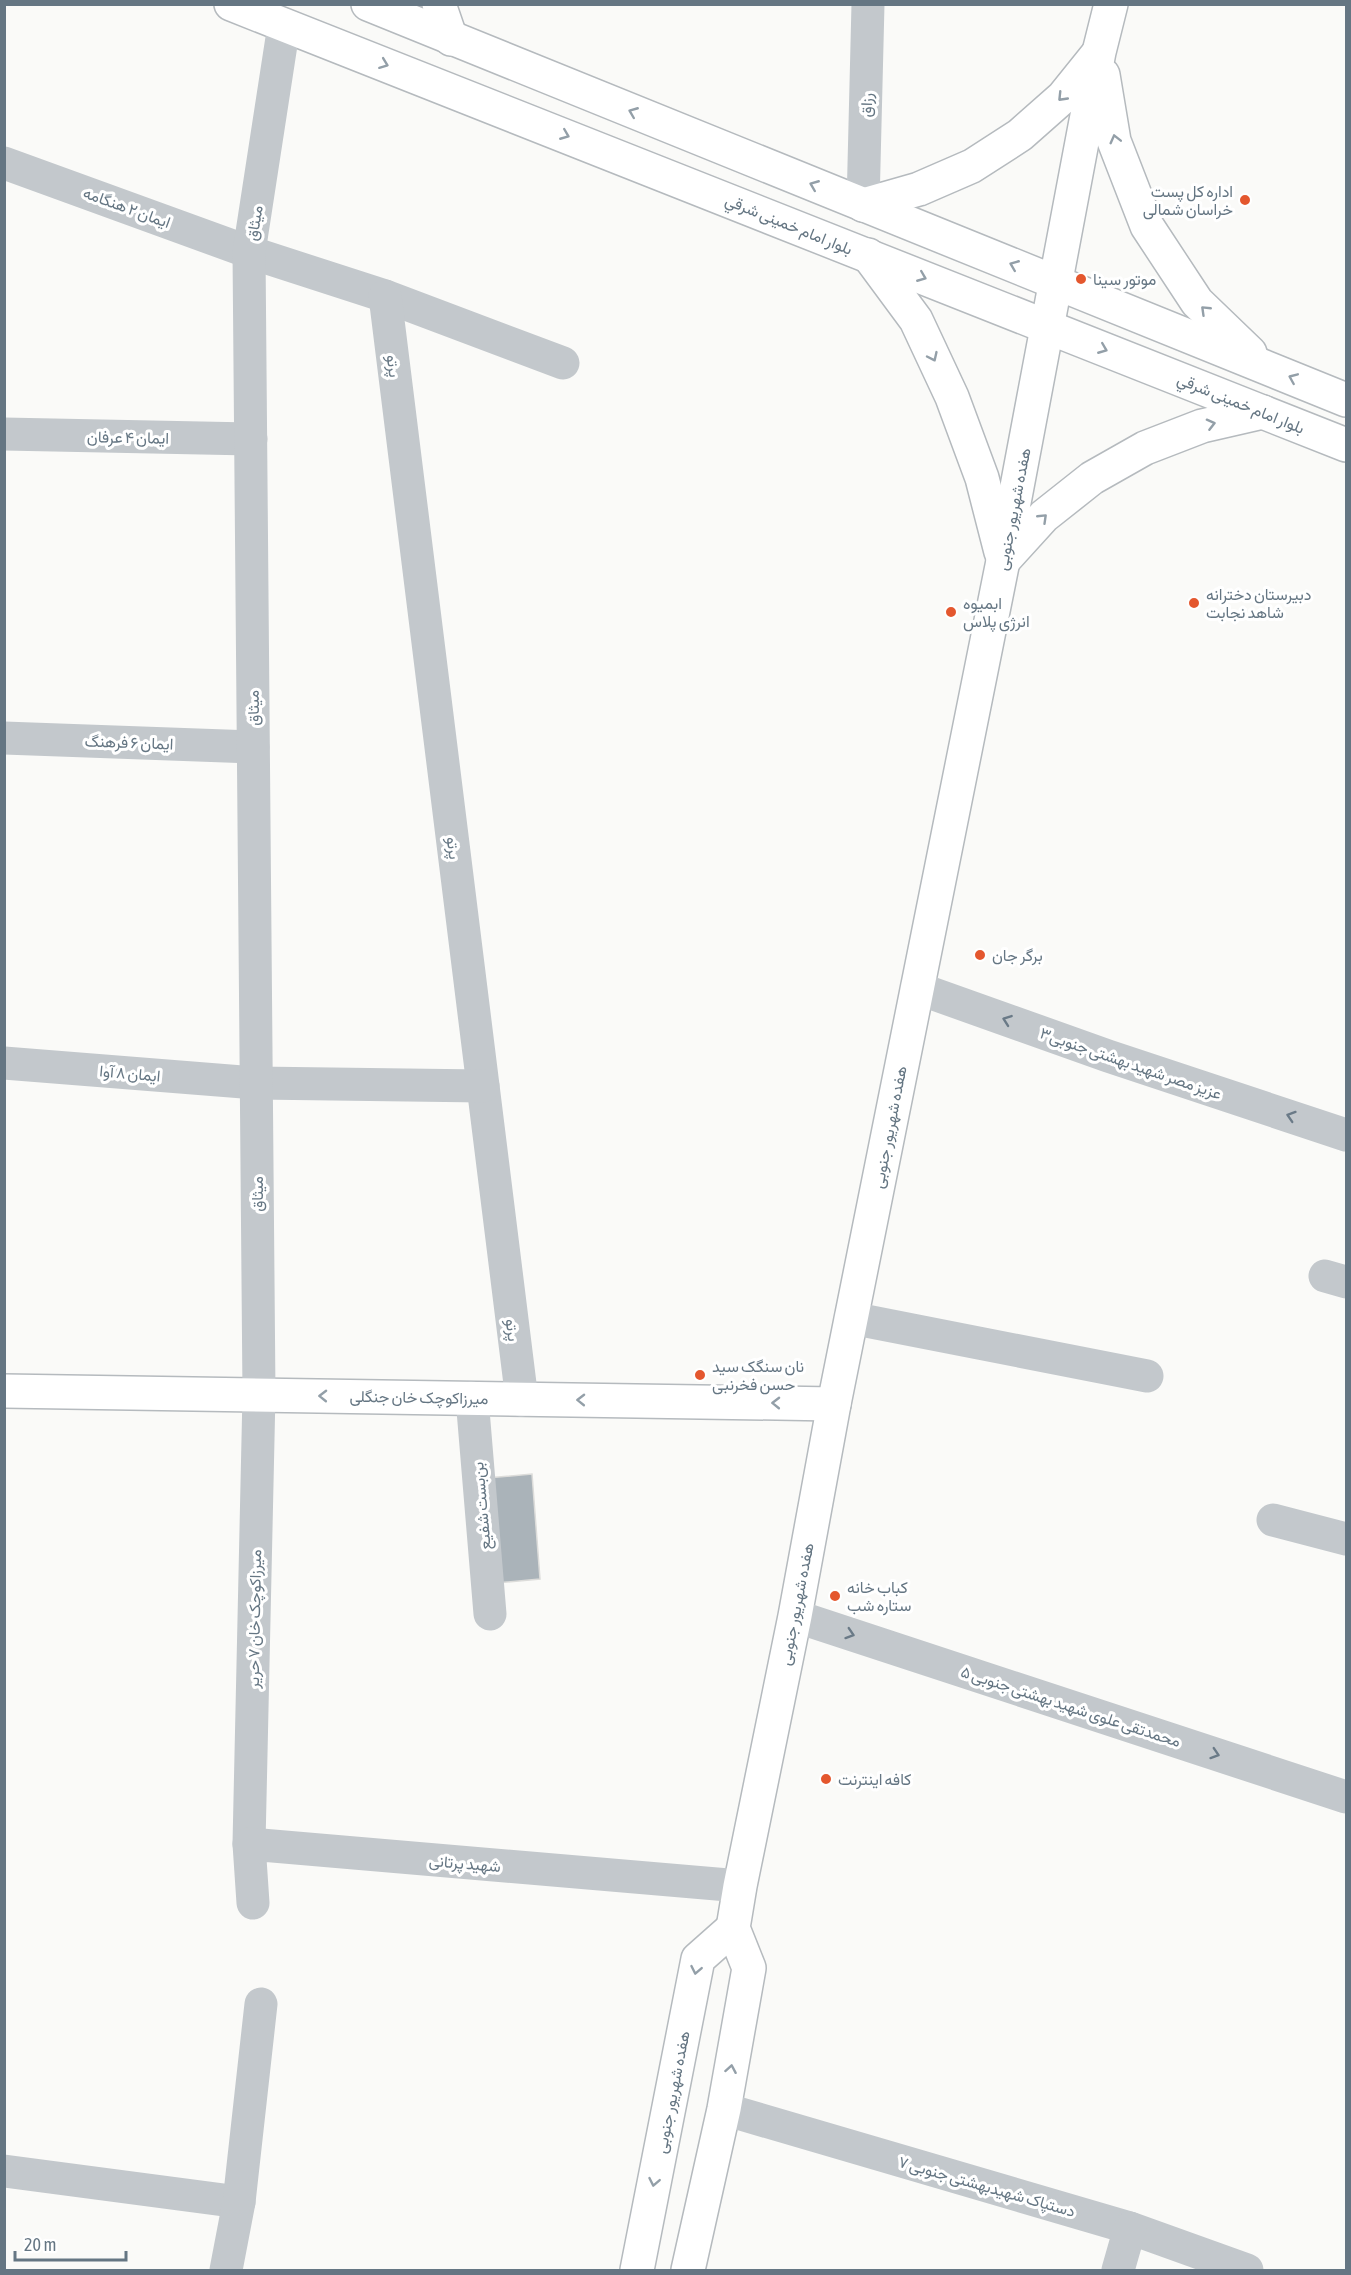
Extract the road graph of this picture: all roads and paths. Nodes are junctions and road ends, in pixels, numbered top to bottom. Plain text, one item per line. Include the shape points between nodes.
1 (231, 4) edge
2 (360, 4) edge
3 (368, 4) edge
4 (868, 4) edge
5 (1111, 4) edge
6 (284, 25) junction
7 (443, 26) edge
8 (340, 47) junction
9 (1100, 52) junction
10 (425, 80) junction
11 (4, 163) edge
12 (863, 205) junction
13 (249, 252) junction
14 (868, 255) junction
15 (1056, 282) junction
16 (385, 296) junction
17 (1047, 326) junction
18 (562, 363) dead end
19 (1263, 365) junction
20 (1347, 400) edge
21 (1263, 412) junction
22 (4, 434) edge
23 (251, 439) junction
24 (1347, 445) edge
25 (1003, 561) junction
26 (4, 738) edge
27 (254, 747) junction
28 (917, 988) junction
29 (4, 1063) edge
30 (256, 1083) junction
31 (483, 1086) junction
32 (1347, 1135) edge
33 (852, 1318) junction
34 (1147, 1376) dead end
35 (4, 1391) edge
36 (259, 1394) junction
37 (472, 1398) junction
38 (522, 1400) junction
39 (834, 1404) junction
40 (1274, 1520) dead end
41 (1347, 1539) edge
42 (490, 1614) dead end
43 (795, 1616) junction
44 (1347, 1797) edge
45 (249, 1844) junction
46 (740, 1886) junction
47 (253, 1903) dead end
48 (733, 1928) junction
49 (261, 2004) dead end
50 (724, 2109) junction
51 (4, 2171) edge
52 (239, 2202) junction
53 (1130, 2228) junction
54 (232, 2269) edge
55 (637, 2271) edge
56 (688, 2271) edge
57 (1118, 2271) edge
58 (1247, 2271) edge

1 - 6 main road, بلوار امام خمینی شرقي
2 - 8 main road via 366,22 362,34
3 - 7 main road
4 - 12 street, رزاق
5 - 9 main road
6 - 8 main road, بلوار امام خمینی شرقي
6 - 13 street, میثاق
7 - 10 main road via 420,47 416,58
12 -> 7 main road
8 -> 10 main road, بلوار امام خمینی شرقي
9 -> 12 main road via 1063,96 1020,135 982,160 919,189
9 - 15 main road
19 -> 9 main road via 1197,302 1147,226 1114,141
10 -> 14 main road, بلوار امام خمینی شرقي
11 - 13 street, ایمان ۲ هنگامه
15 -> 12 main road
13 - 16 street, ایمان ۲ هنگامه
13 - 23 street, میثاق
14 -> 17 main road, بلوار امام خمینی شرقي
14 -> 25 main road via 916,320 952,397 982,478
15 - 17 main road, هفده شهریور جنوبی
15 - 19 main road
16 - 18 street, ایمان ۲ هنگامه
16 - 31 street, پرتو
17 -> 21 main road, بلوار امام خمینی شرقي
17 - 25 main road, هفده شهریور جنوبی
20 -> 19 main road
21 - 24 main road, بلوار امام خمینی شرقي
25 -> 21 main road via 1044,516 1092,478 1145,448 1202,426
22 - 23 street, ایمان ۴ عرفان
23 - 27 street, میثاق
25 - 28 main road, هفده شهریور جنوبی
26 - 27 street, ایمان ۶ فرهنگ
27 - 30 street, میثاق
32 -> 28 street, عزیز مصر شهید بهشتی جنوبی۳
28 - 33 main road, هفده شهریور جنوبی
29 - 30 street, ایمان ۸ آوا
30 - 31 street, ایمان ۸ آوا
30 - 36 street, میثاق
31 - 38 street, پرتو
33 - 34 street
33 - 39 main road, هفده شهریور جنوبی
35 - 36 main road, میرزاکوچک خان جنگلی
37 -> 36 main road, میرزاکوچک خان جنگلی
36 - 45 street, میرزاکوچک خان ۷ حریر
37 - 38 main road, میرزاکوچک خان جنگلی
37 - 42 street, بن‌بست شفیع
39 -> 38 main road, میرزاکوچک خان جنگلی
39 - 43 main road, هفده شهریور جنوبی
40 - 41 street
43 -> 44 street, محمدتقی علوی شهید بهشتی جنوبی ۵
43 - 46 main road, هفده شهریور جنوبی
45 - 46 street, شهید پرتانی
45 - 47 street
46 - 48 main road, هفده شهریور جنوبی
50 -> 48 main road via 749,1968
48 -> 55 main road, هفده شهریور جنوبی via 698,1959
49 - 52 street
50 - 53 street, دستپاک شهیدبهشتی جنوبی ۷
50 - 56 main road
51 - 52 street
52 - 54 street
53 - 57 street
53 - 58 street, دستپاک شهیدبهشتی جنوبی ۷

